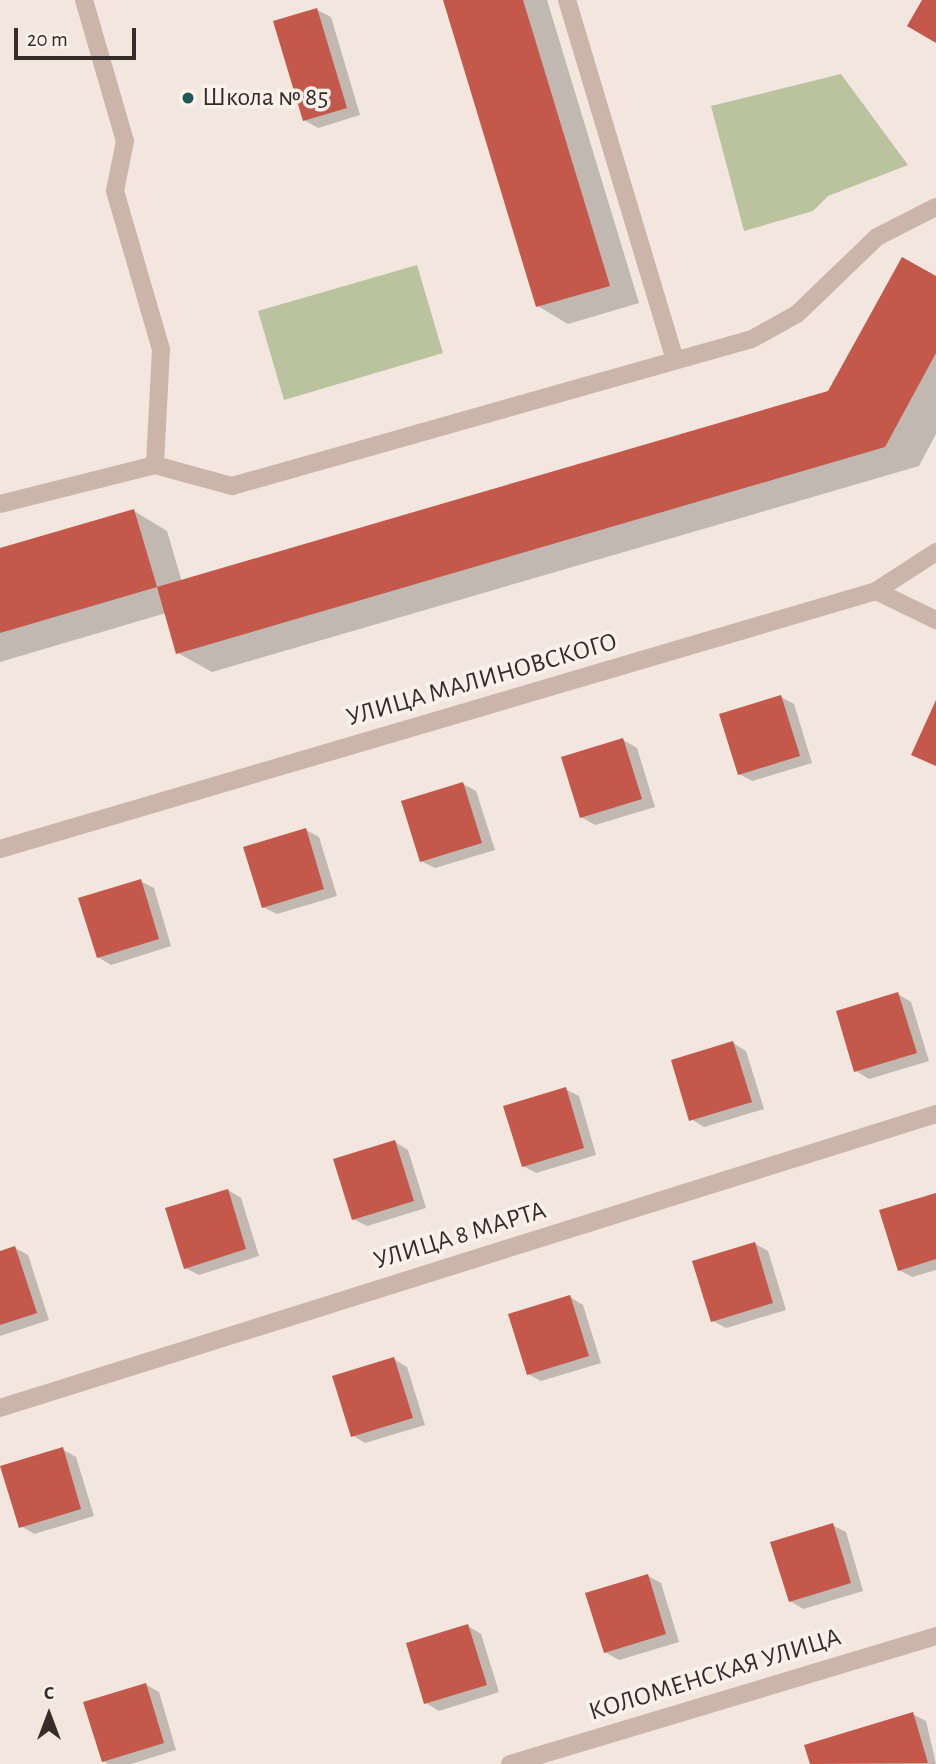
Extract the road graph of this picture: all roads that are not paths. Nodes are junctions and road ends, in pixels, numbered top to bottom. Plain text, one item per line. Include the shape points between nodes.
1 (84, 0) edge
2 (567, 0) edge
3 (936, 207) edge
4 (676, 360) junction
5 (155, 465) junction
6 (0, 504) edge
7 (936, 552) edge
8 (876, 591) junction
9 (936, 620) edge
10 (0, 849) edge
11 (936, 1114) edge
12 (0, 1408) edge
13 (936, 1636) edge
14 (510, 1764) edge

1 - 5 street via 125,141 115,191 161,349
2 - 4 street
3 - 4 street via 877,237 783,324 751,339
4 - 5 street via 232,486
5 - 6 street
7 - 8 street, УЛИЦА МАЛИНОВСКОГО
8 - 9 street
8 - 10 street, УЛИЦА МАЛИНОВСКОГО
11 - 12 street, УЛИЦА 8 МАРТА
13 - 14 street, КОЛОМЕНСКАЯ УЛИЦА

